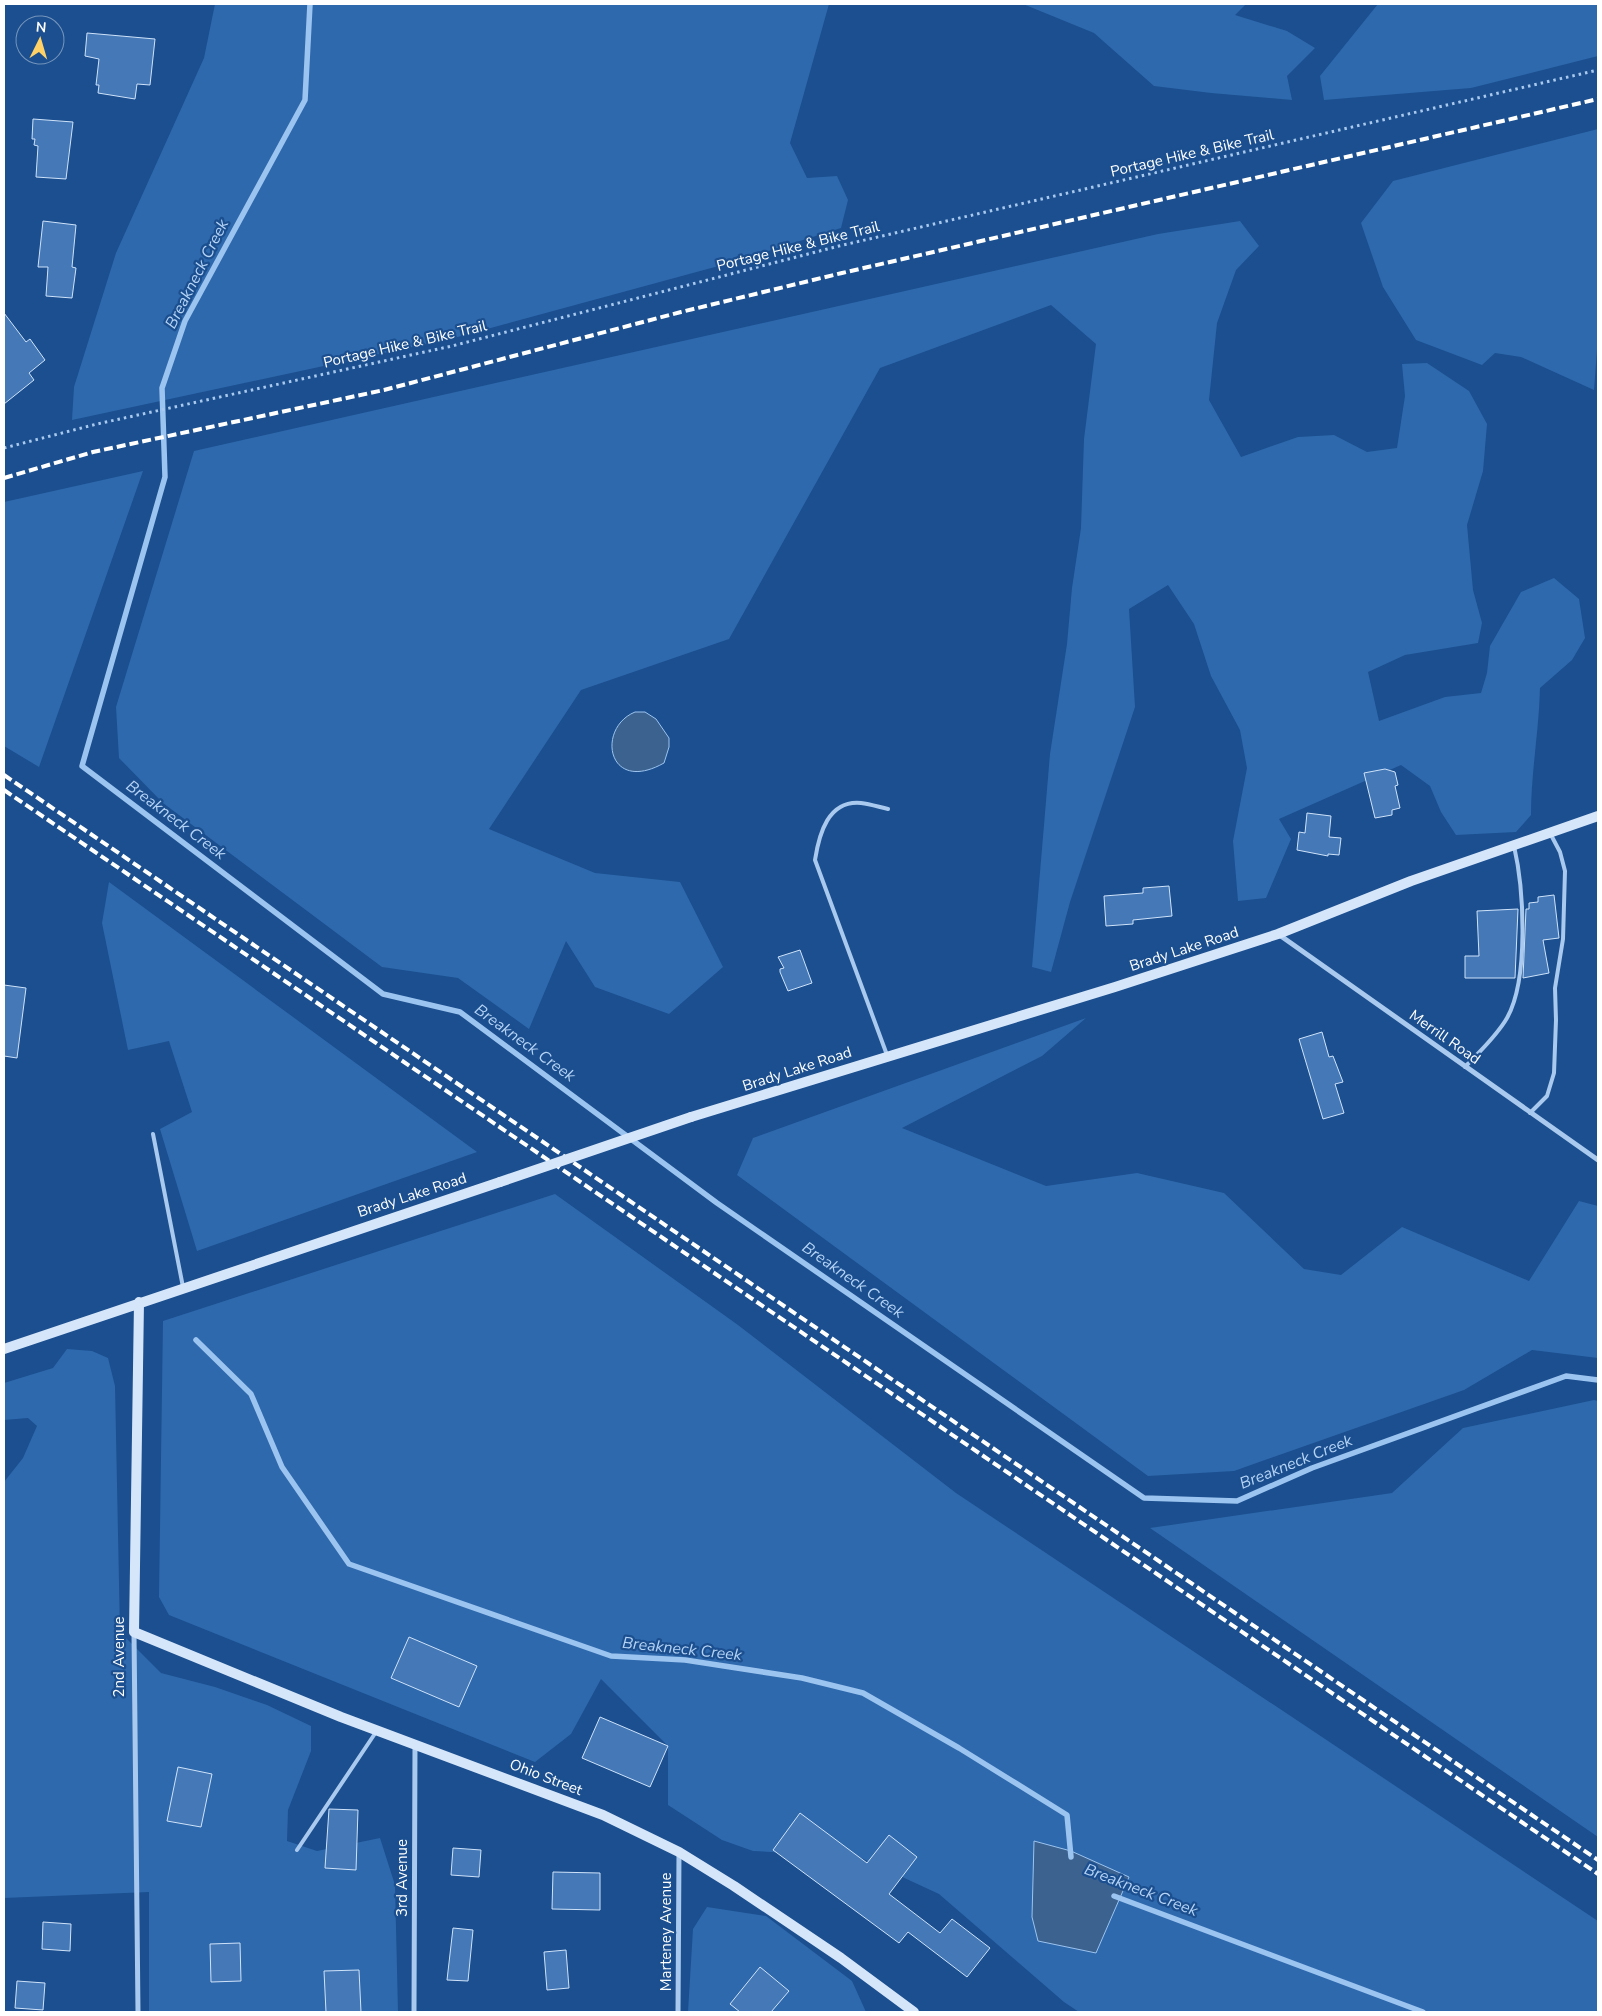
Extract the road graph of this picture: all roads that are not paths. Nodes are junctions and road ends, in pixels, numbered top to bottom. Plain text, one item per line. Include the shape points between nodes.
1 (888, 809) dead end
2 (1598, 816) edge
3 (1550, 832) junction
4 (1513, 844) junction
5 (1278, 934) junction
6 (887, 1055) junction
7 (1465, 1068) junction
8 (1530, 1112) junction
9 (153, 1134) dead end
10 (1598, 1160) edge
11 (183, 1287) junction
12 (139, 1302) junction
13 (4, 1349) edge
14 (134, 1632) junction
15 (377, 1730) junction
16 (415, 1745) junction
17 (296, 1850) dead end
18 (679, 1852) junction
19 (138, 2012) edge
20 (414, 2012) edge
21 (678, 2012) edge
22 (914, 2012) edge

1 - 6 lane via 860,802 839,808 825,821 816,860
2 - 3 street, Brady Lake Road
3 - 4 street, Brady Lake Road
3 - 8 lane via 1565,871 1563,939 1555,988 1554,1073 1548,1096
4 - 5 street, Brady Lake Road
4 - 7 lane via 1522,906 1520,974 1516,996 1508,1017 1495,1036
5 - 6 street, Brady Lake Road
5 - 7 street, Merrill Road
6 - 11 street, Brady Lake Road, bridge
7 - 8 street, Merrill Road
8 - 10 street, Merrill Road
9 - 11 lane
11 - 12 street, Brady Lake Road
12 - 13 street, Brady Lake Road
12 - 14 street, 2nd Avenue
14 - 15 street, Ohio Street
14 - 19 street, 2nd Avenue
15 - 16 street, Ohio Street
15 - 17 lane
16 - 18 street, Ohio Street via 603,1814
16 - 20 street, 3rd Avenue
18 - 21 street, Marteney Avenue
18 - 22 street, Ohio Street via 841,1958

